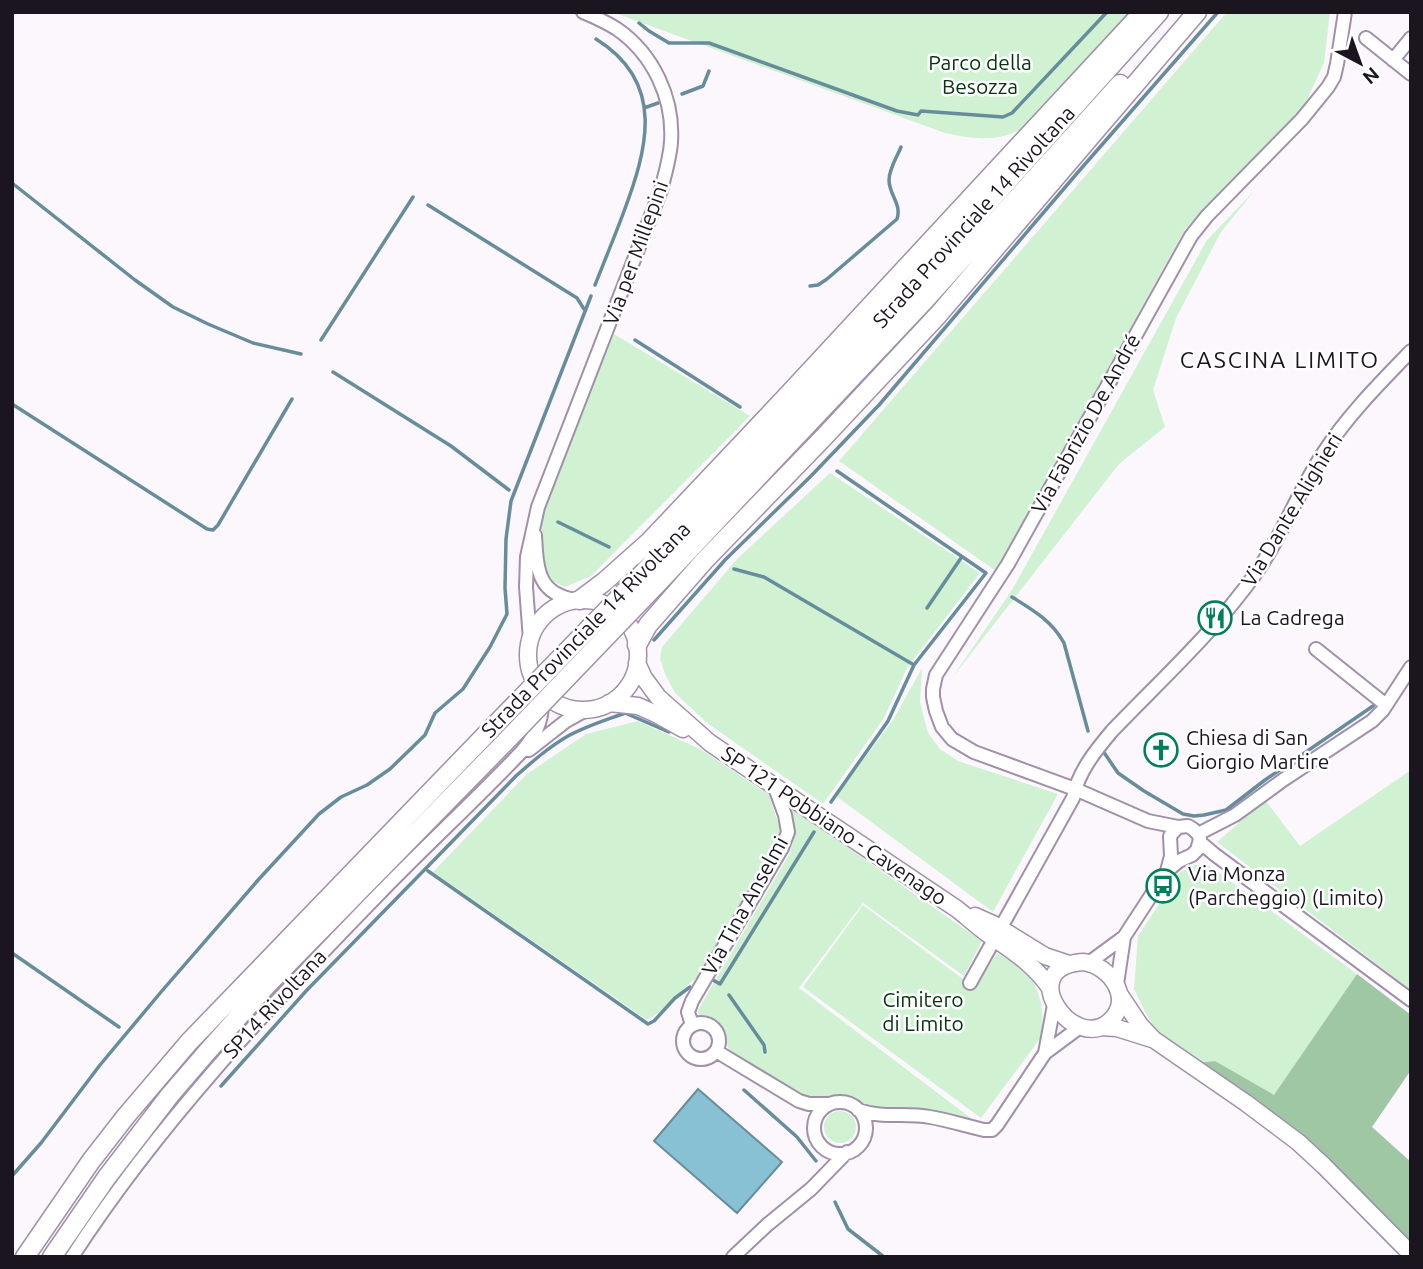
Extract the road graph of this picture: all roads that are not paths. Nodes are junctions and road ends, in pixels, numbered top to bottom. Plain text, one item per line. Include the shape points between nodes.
1 (583, 12) edge
2 (1143, 12) edge
3 (1159, 12) edge
4 (1185, 12) edge
5 (1197, 12) edge
6 (1345, 12) edge
7 (1366, 38) dead end
8 (1411, 38) edge
9 (1393, 60) junction
10 (1411, 74) edge
11 (1411, 351) edge
12 (534, 520) junction
13 (578, 600) junction
14 (530, 640) junction
15 (638, 645) junction
16 (1316, 649) dead end
17 (638, 663) junction
18 (1411, 667) edge
19 (541, 689) junction
20 (609, 703) junction
21 (1386, 705) junction
22 (586, 710) junction
23 (710, 743) junction
24 (502, 772) junction
25 (774, 785) junction
26 (1075, 789) junction
27 (1148, 821) junction
28 (1178, 827) junction
29 (1170, 844) junction
30 (1195, 846) junction
31 (1167, 870) junction
32 (997, 933) junction
33 (1124, 937) junction
34 (1090, 962) junction
35 (1069, 964) junction
36 (970, 984) dead end
37 (1049, 988) junction
38 (1118, 989) junction
39 (1411, 1000) edge
40 (1054, 1005) junction
41 (692, 1025) junction
42 (1080, 1027) junction
43 (1100, 1027) junction
44 (1153, 1039) junction
45 (716, 1051) junction
46 (1045, 1053) junction
47 (799, 1101) junction
48 (831, 1104) junction
49 (858, 1110) junction
50 (890, 1116) junction
51 (815, 1124) junction
52 (866, 1131) junction
53 (825, 1148) junction
54 (847, 1153) junction
55 (811, 1189) junction
56 (1411, 1254) edge
57 (25, 1257) edge
58 (52, 1257) edge
59 (72, 1257) edge
60 (733, 1257) edge

1 - 12 street, Via per Millepini via 619,31 649,62 667,101 671,144 661,190
2 - 13 highway via 650,541
3 - 57 highway, Strada Provinciale 14 Rivoltana, bridge via 911,289 188,1042 91,1161
4 - 58 highway, Strada Provinciale 14 Rivoltana, bridge via 924,300 656,585 266,986 170,1095
5 - 15 highway via 938,315 704,561 648,625
6 - 26 street, Via Fabrizio De André via 1331,82 1189,239 1008,564 936,675 936,711 953,739 974,752
7 - 9 street
8 - 9 street
9 - 10 street
11 - 26 street, Via Dante Alighieri via 1351,414 1323,453 1249,583 1112,731
12 - 13 street, Via per Millepini via 537,561 544,582 554,593
12 - 14 street, Via per Millepini via 527,552
13 - 14 main road via 547,613
13 - 15 main road via 614,609 631,627
14 - 19 main road, SP14 Rivoltana via 529,664
15 - 17 main road, SP14 Rivoltana
16 - 21 street
17 - 20 main road, SP14 Rivoltana via 628,687
17 - 23 main road, SP 121 Pobbiano - Cavenago via 657,697
18 - 21 street
19 - 22 main road via 563,706
19 - 24 street, SP14 Rivoltana via 537,731
20 - 22 main road, SP14 Rivoltana
20 - 23 main road, SP 121 Pobbiano - Cavenago via 638,706
21 - 30 street via 1372,721
22 - 24 street, SP14 Rivoltana
23 - 25 main road, SP 121 Pobbiano - Cavenago
24 - 59 street, SP14 Rivoltana via 378,895 203,1082 158,1136
25 - 32 main road, SP 121 Pobbiano - Cavenago
25 - 41 street, Via Tina Anselmi via 785,815 785,841 692,1000 688,1012
26 - 27 street, Via Fabrizio De André
26 - 32 street, Via Dante Alighieri
27 - 28 street
27 - 29 street
28 - 29 street
28 - 30 street via 1191,827
29 - 30 street via 1176,854
29 - 31 street
30 - 31 street
30 - 39 street via 1214,854
31 - 33 street
32 - 35 main road
32 - 36 street, Via Dante Alighieri
32 - 37 main road
33 - 34 street
33 - 38 street
34 - 35 main road
34 - 38 main road via 1106,972
35 - 37 main road
37 - 40 main road
38 - 43 main road via 1119,1006
38 - 44 main road
40 - 42 main road
40 - 46 street
41 - 45 street via 714,1028
41 - 45 street, Via Tina Anselmi via 683,1039 687,1052 702,1059
42 - 43 main road
42 - 46 street
43 - 44 main road
44 - 56 main road via 1305,1148
45 - 47 street
46 - 50 street via 992,1130 930,1117
47 - 48 street
47 - 51 street
48 - 49 street via 847,1103
48 - 51 street via 820,1112
49 - 50 street
49 - 52 street
50 - 52 street
51 - 53 street via 816,1138
52 - 54 street via 858,1146
53 - 54 street
53 - 55 street via 824,1165
54 - 55 street
55 - 60 street

